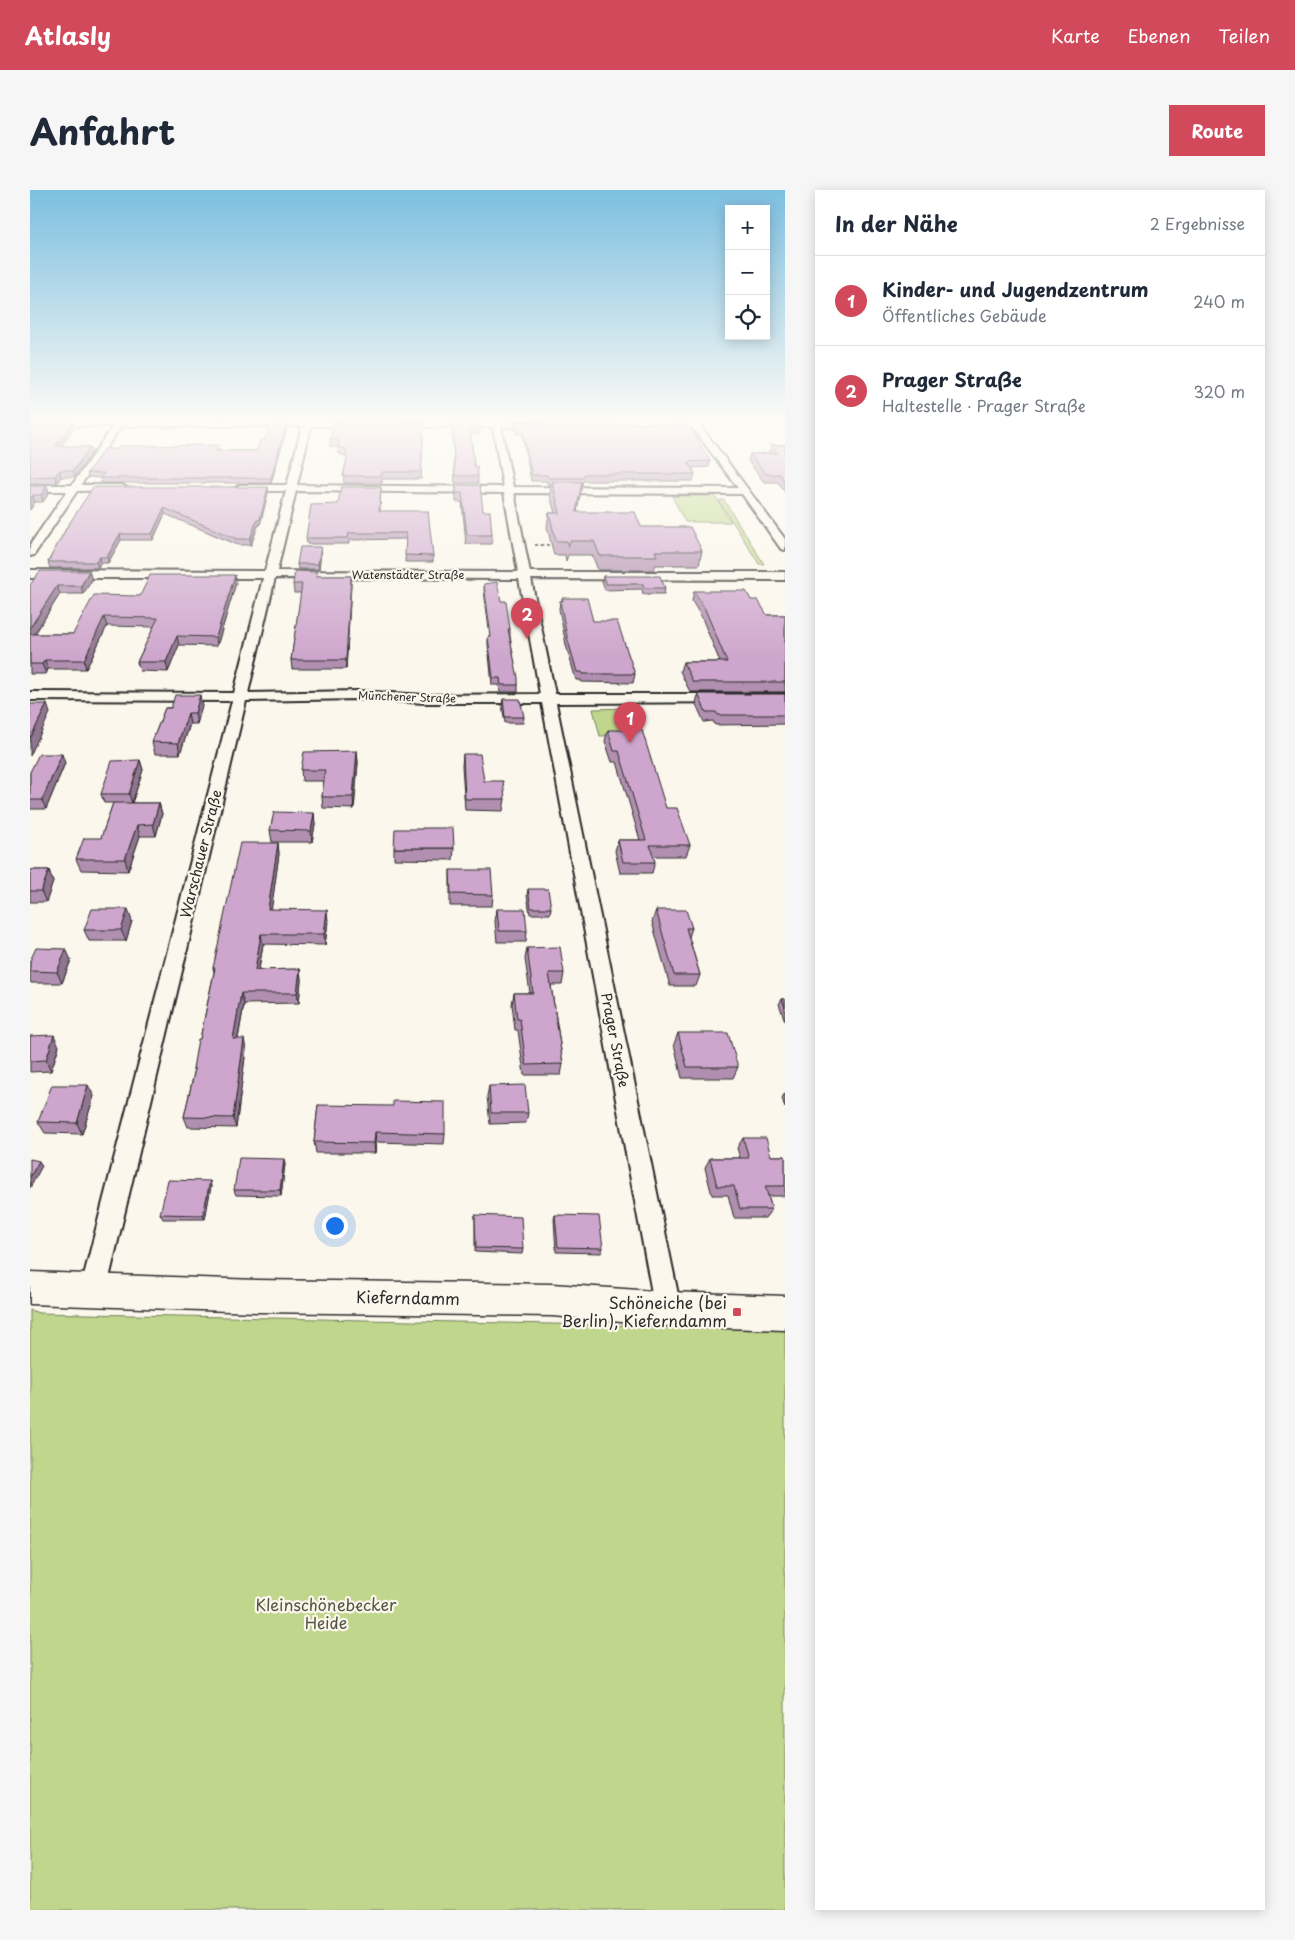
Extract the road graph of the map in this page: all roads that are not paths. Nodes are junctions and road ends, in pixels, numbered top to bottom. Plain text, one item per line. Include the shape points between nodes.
1 (67, 497) edge
2 (290, 497) edge
3 (511, 497) edge
4 (749, 497) edge
5 (785, 547) edge
6 (30, 553) edge
7 (30, 574) edge
8 (269, 575) junction
9 (525, 575) junction
10 (785, 576) edge
11 (30, 696) edge
12 (240, 697) junction
13 (548, 697) junction
14 (785, 698) edge
15 (30, 1288) edge
16 (93, 1291) junction
17 (668, 1309) junction
18 (785, 1313) edge

1 - 6 street
2 - 8 street, Warschauer Straße
3 - 9 street, Prager Straße
4 - 5 street
7 - 8 street, Watenstädter Straße
8 - 9 street, Watenstädter Straße
8 - 12 street, Warschauer Straße
9 - 10 street, Watenstädter Straße
9 - 13 street, Prager Straße
11 - 12 street, Münchener Straße
12 - 13 street, Münchener Straße
12 - 16 street, Warschauer Straße
13 - 14 street, Münchener Straße
13 - 17 street, Prager Straße
15 - 16 street, Kieferndamm
16 - 17 street, Kieferndamm via 552,1300
17 - 18 street, Kieferndamm

